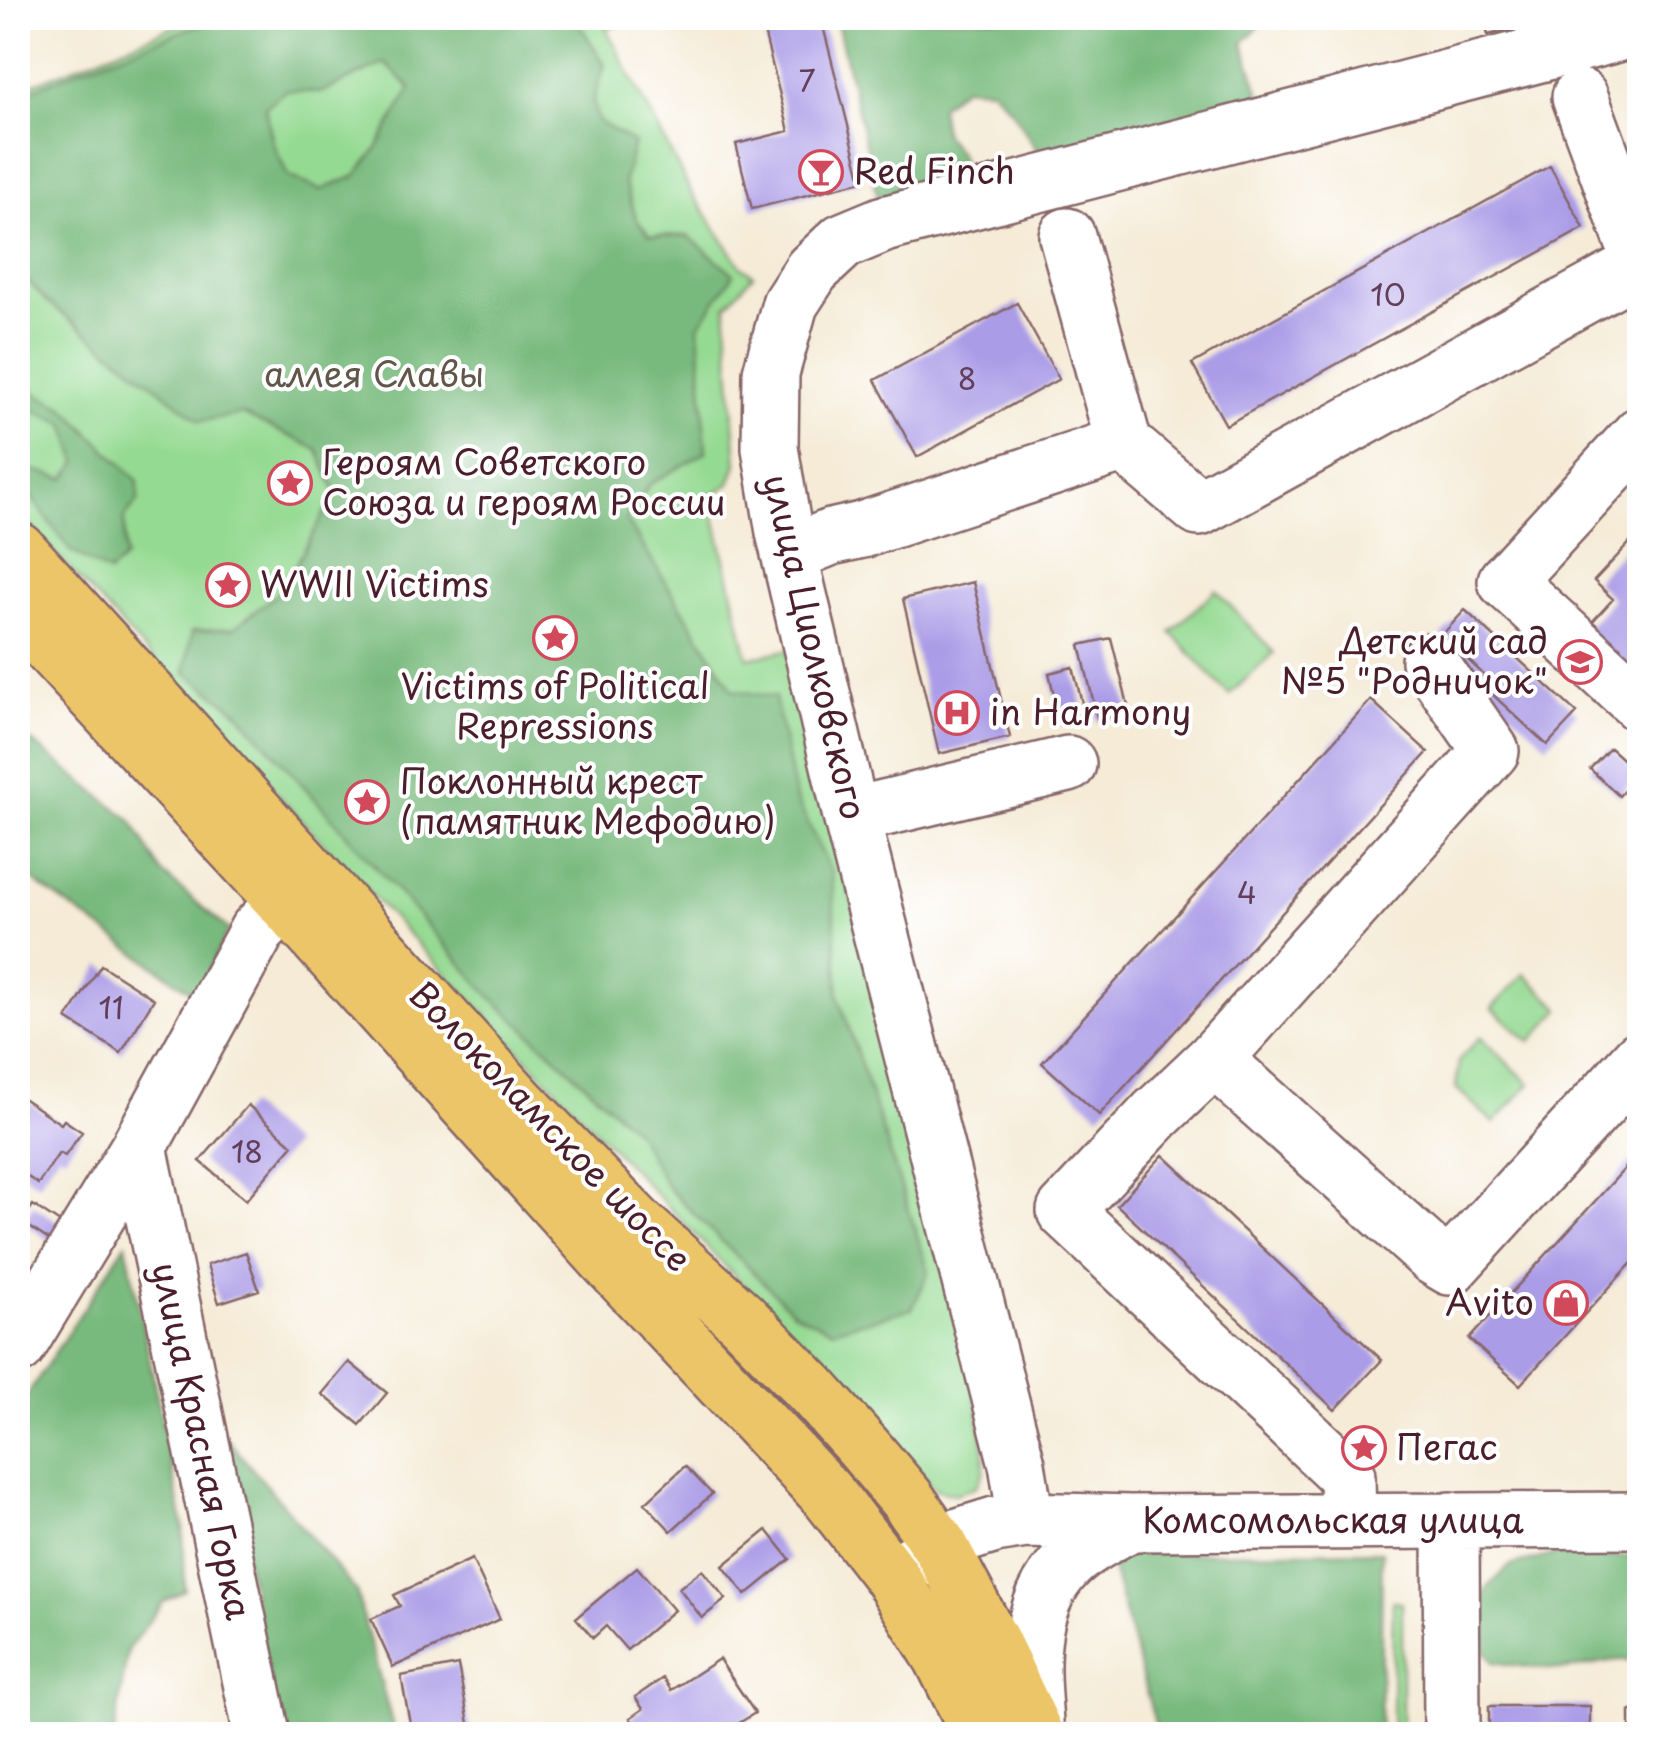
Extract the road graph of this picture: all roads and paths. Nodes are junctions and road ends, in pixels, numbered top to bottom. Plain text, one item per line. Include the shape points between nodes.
1 (1640, 28) edge
2 (1502, 39) edge
3 (1580, 96) dead end
4 (1067, 236) dead end
5 (1640, 262) edge
6 (1640, 435) edge
7 (1124, 444) junction
8 (18, 550) edge
9 (789, 554) junction
10 (18, 612) edge
11 (1429, 661) dead end
12 (1640, 704) edge
13 (1068, 764) dead end
14 (851, 816) junction
15 (284, 902) junction
16 (1214, 1058) junction
17 (1640, 1059) edge
18 (139, 1147) junction
19 (18, 1346) edge
20 (1026, 1520) junction
21 (1451, 1520) junction
22 (1640, 1520) edge
23 (1348, 1522) junction
24 (1130, 1523) junction
25 (940, 1546) junction
26 (892, 1576) junction
27 (262, 1734) edge
28 (980, 1734) edge
29 (1036, 1734) edge
30 (1452, 1734) edge

1 - 2 street, улица Циолковского
2 - 9 street, улица Циолковского via 843,241 812,270 790,304 770,373 770,448
3 - 5 street
4 - 7 street
5 - 7 street via 1198,508
6 - 12 street via 1506,581
7 - 9 street
8 - 25 main road, Волоколамское шоссе via 518,1102 812,1389
9 - 14 street, улица Циолковского
10 - 15 main road, Волоколамское шоссе
11 - 16 street via 1492,751
13 - 14 street
14 - 20 street, улица Циолковского
15 - 18 street via 258,931
15 - 26 main road, Волоколамское шоссе via 788,1450
16 - 17 street via 1450,1267
16 - 23 street via 1065,1211 1347,1476
18 - 19 street
18 - 27 street, улица Красная Горка
20 - 24 street, Комсомольская улица
20 - 25 street, Комсомольская улица
21 - 22 street, Комсомольская улица
21 - 23 street, Комсомольская улица
21 - 30 street
23 - 24 street, Комсомольская улица
24 - 29 street via 1078,1554 1040,1604 1032,1665
25 - 26 street, Комсомольская улица
25 - 29 main road, Волоколамское шоссе
26 - 28 main road, Волоколамское шоссе

